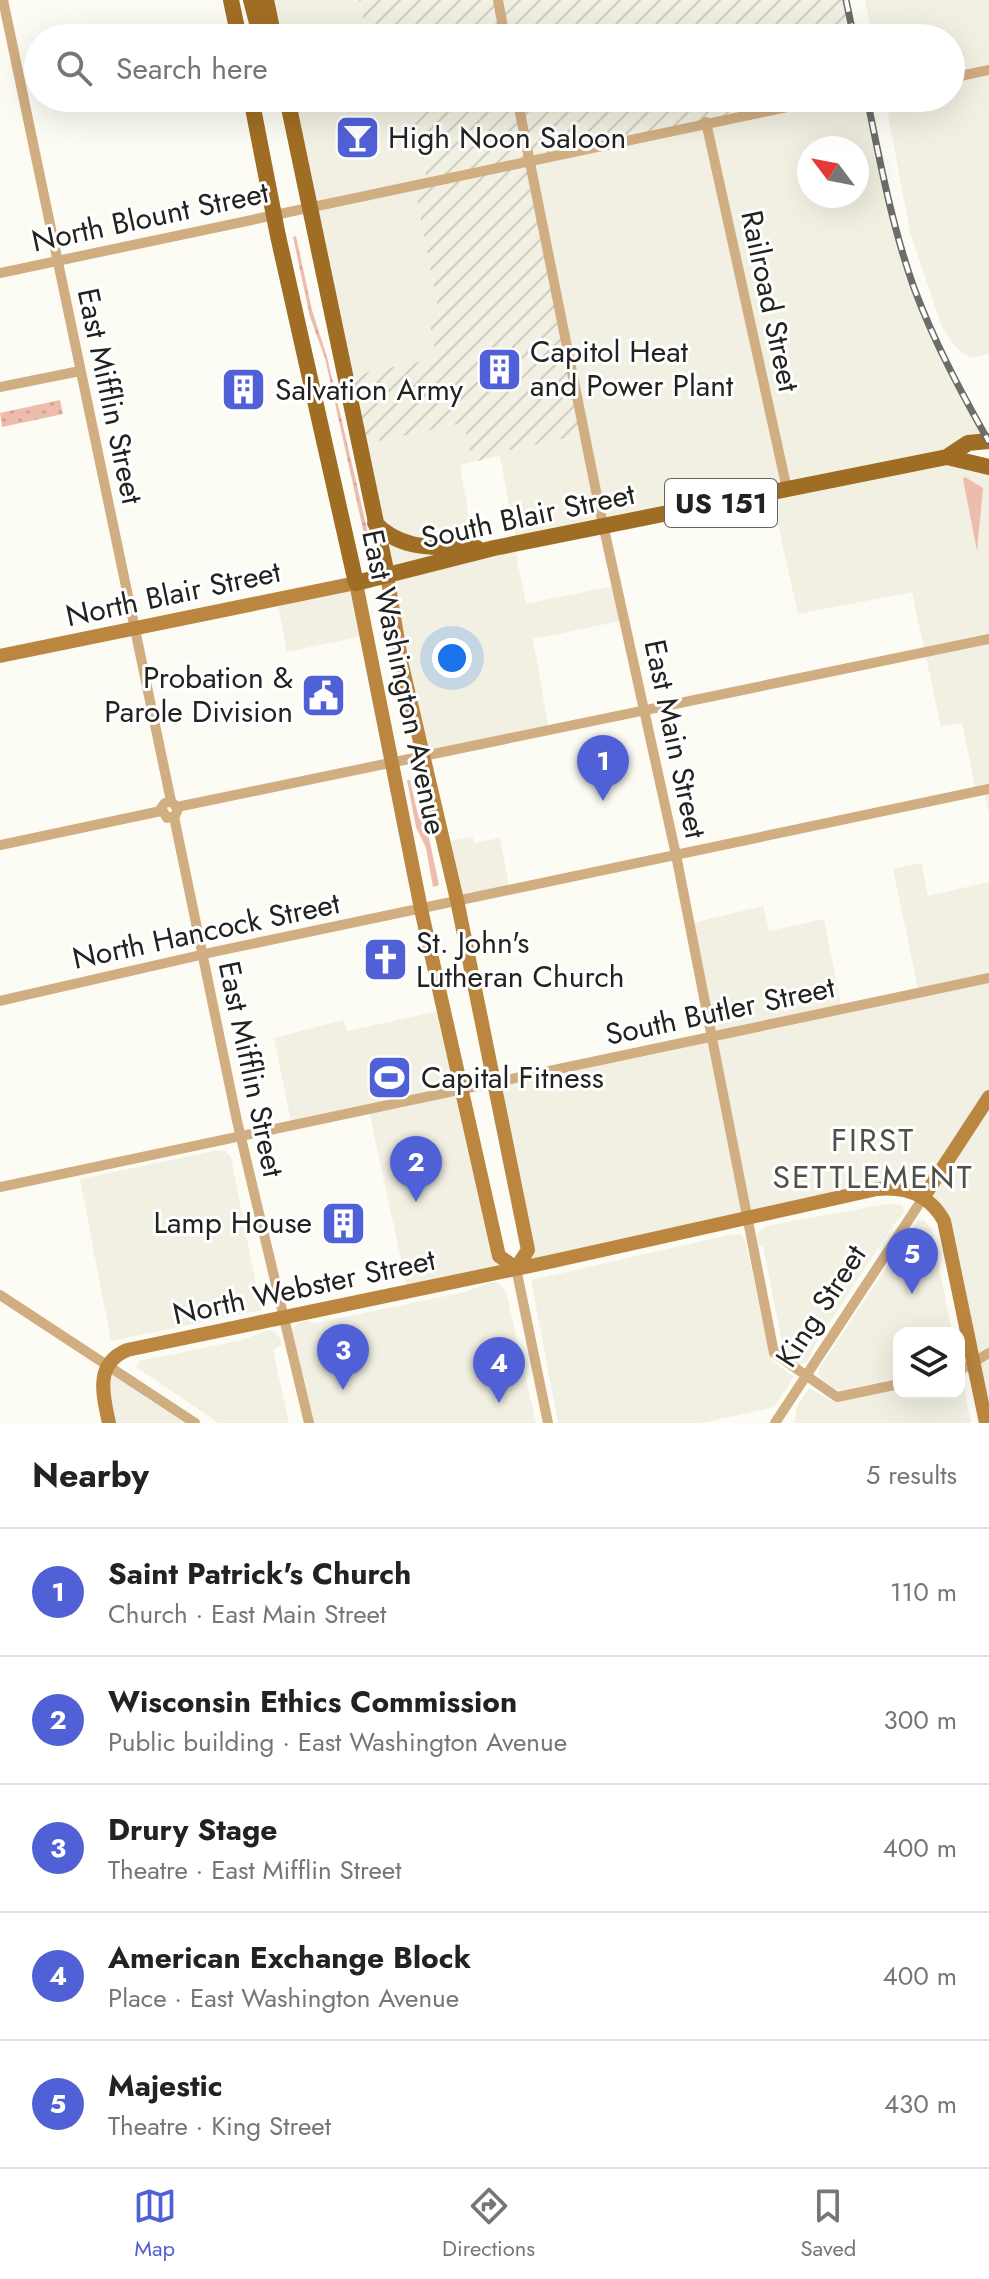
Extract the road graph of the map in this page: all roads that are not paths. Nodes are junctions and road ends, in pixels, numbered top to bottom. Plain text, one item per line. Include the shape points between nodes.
1 (3, 0) edge
2 (231, 0) edge
3 (251, 0) edge
4 (266, 0) edge
5 (498, 0) edge
6 (236, 24) edge
7 (257, 24) edge
8 (271, 24) edge
9 (502, 24) edge
10 (989, 70) edge
11 (965, 75) edge
12 (24, 102) edge
13 (26, 112) edge
14 (254, 112) edge
15 (290, 112) edge
16 (519, 112) edge
17 (758, 112) edge
18 (706, 122) junction
19 (528, 162) junction
20 (310, 209) junction
21 (274, 215) junction
22 (57, 261) junction
23 (0, 273) edge
24 (80, 371) junction
25 (0, 387) edge
26 (989, 441) edge
27 (947, 457) junction
28 (989, 467) edge
29 (787, 489) junction
30 (375, 523) junction
31 (604, 528) junction
32 (494, 548) junction
33 (387, 575) junction
34 (356, 583) junction
35 (135, 630) junction
36 (989, 639) edge
37 (0, 656) edge
38 (644, 710) junction
39 (424, 757) junction
40 (392, 762) junction
41 (989, 789) edge
42 (174, 809) junction
43 (0, 845) edge
44 (676, 855) junction
45 (457, 900) junction
46 (421, 909) junction
47 (203, 955) junction
48 (989, 978) edge
49 (0, 1001) edge
50 (712, 1039) junction
51 (494, 1084) junction
52 (462, 1091) junction
53 (989, 1097) edge
54 (240, 1137) junction
55 (0, 1187) edge
56 (923, 1198) junction
57 (746, 1220) junction
58 (516, 1268) junction
59 (0, 1295) edge
60 (283, 1317) junction
61 (989, 1353) edge
62 (107, 1366) junction
63 (981, 1366) edge
64 (805, 1376) junction
65 (893, 1385) edge
66 (109, 1423) edge
67 (195, 1423) edge
68 (309, 1423) edge
69 (548, 1423) edge
70 (775, 1423) edge
71 (986, 1423) edge

1 - 12 street, East Mifflin Street
2 - 6 main road
3 - 7 main road
4 - 8 main road
5 - 9 street
10 - 11 street
13 - 22 street, East Mifflin Street
14 - 21 main road, East Washington Avenue
15 - 20 main road, East Washington Avenue
16 - 19 street, East Main Street
17 - 18 street, North Blount Street
18 - 19 street, North Blount Street
18 - 29 street, Railroad Street
19 - 20 street, North Blount Street
19 - 31 street, East Main Street
20 - 21 street, North Blount Street
20 - 30 main road, East Washington Avenue
21 - 22 street, North Blount Street
21 - 34 main road, East Washington Avenue
22 - 23 street, North Blount Street
22 - 24 street, East Mifflin Street
24 - 25 street
24 - 35 street, East Mifflin Street
26 - 27 main road, South Blair Street / US 151 via 968,443
27 - 28 main road, South Blair Street / US 151
27 - 29 main road, South Blair Street / US 151
29 - 31 main road, South Blair Street / US 151
30 - 32 main road, US 151 via 390,537 410,544
30 - 33 main road, East Washington Avenue
31 - 32 main road, South Blair Street / US 151
31 - 38 street, East Main Street
32 - 33 main road, South Blair Street / US 151
33 - 34 main road, South Blair Street / US 151
33 - 39 street, East Washington Avenue
34 - 35 street, North Blair Street
34 - 40 street, East Washington Avenue
35 - 37 street, North Blair Street
35 - 42 street, East Mifflin Street
36 - 38 street
38 - 39 street
38 - 44 street, East Main Street
39 - 40 street
39 - 45 street, East Washington Avenue
40 - 42 street
40 - 46 street, East Washington Avenue
41 - 44 street, North Hancock Street
42 - 43 street via 167,818 161,811
42 - 47 street, East Mifflin Street
44 - 45 street, North Hancock Street
44 - 50 street, East Main Street
45 - 46 street, North Hancock Street
45 - 51 street, East Washington Avenue
46 - 47 street, North Hancock Street
46 - 52 street, East Washington Avenue
47 - 49 street, North Hancock Street
47 - 54 street, East Mifflin Street
48 - 50 street, South Butler Street
50 - 51 street, South Butler Street
50 - 57 street, East Main Street
51 - 52 street, South Butler Street
51 - 58 street, East Washington Avenue via 528,1250
52 - 54 street, South Butler Street
52 - 58 street, East Washington Avenue via 499,1256
53 - 56 street, King Street
54 - 55 street, South Butler Street
54 - 60 street, East Mifflin Street
56 - 57 street, North Webster Street via 887,1188
56 - 63 street via 946,1226
56 - 64 street, King Street
57 - 58 street, North Webster Street
57 - 64 street, East Main Street via 774,1353
58 - 60 street, North Webster Street
58 - 69 street, East Washington Avenue
59 - 62 street
60 - 62 street, North Webster Street via 127,1350
60 - 68 street, East Mifflin Street
61 - 63 street
62 - 66 street via 102,1382
62 - 67 street
63 - 71 street
64 - 65 street, East Main Street via 837,1397
64 - 70 street, King Street

